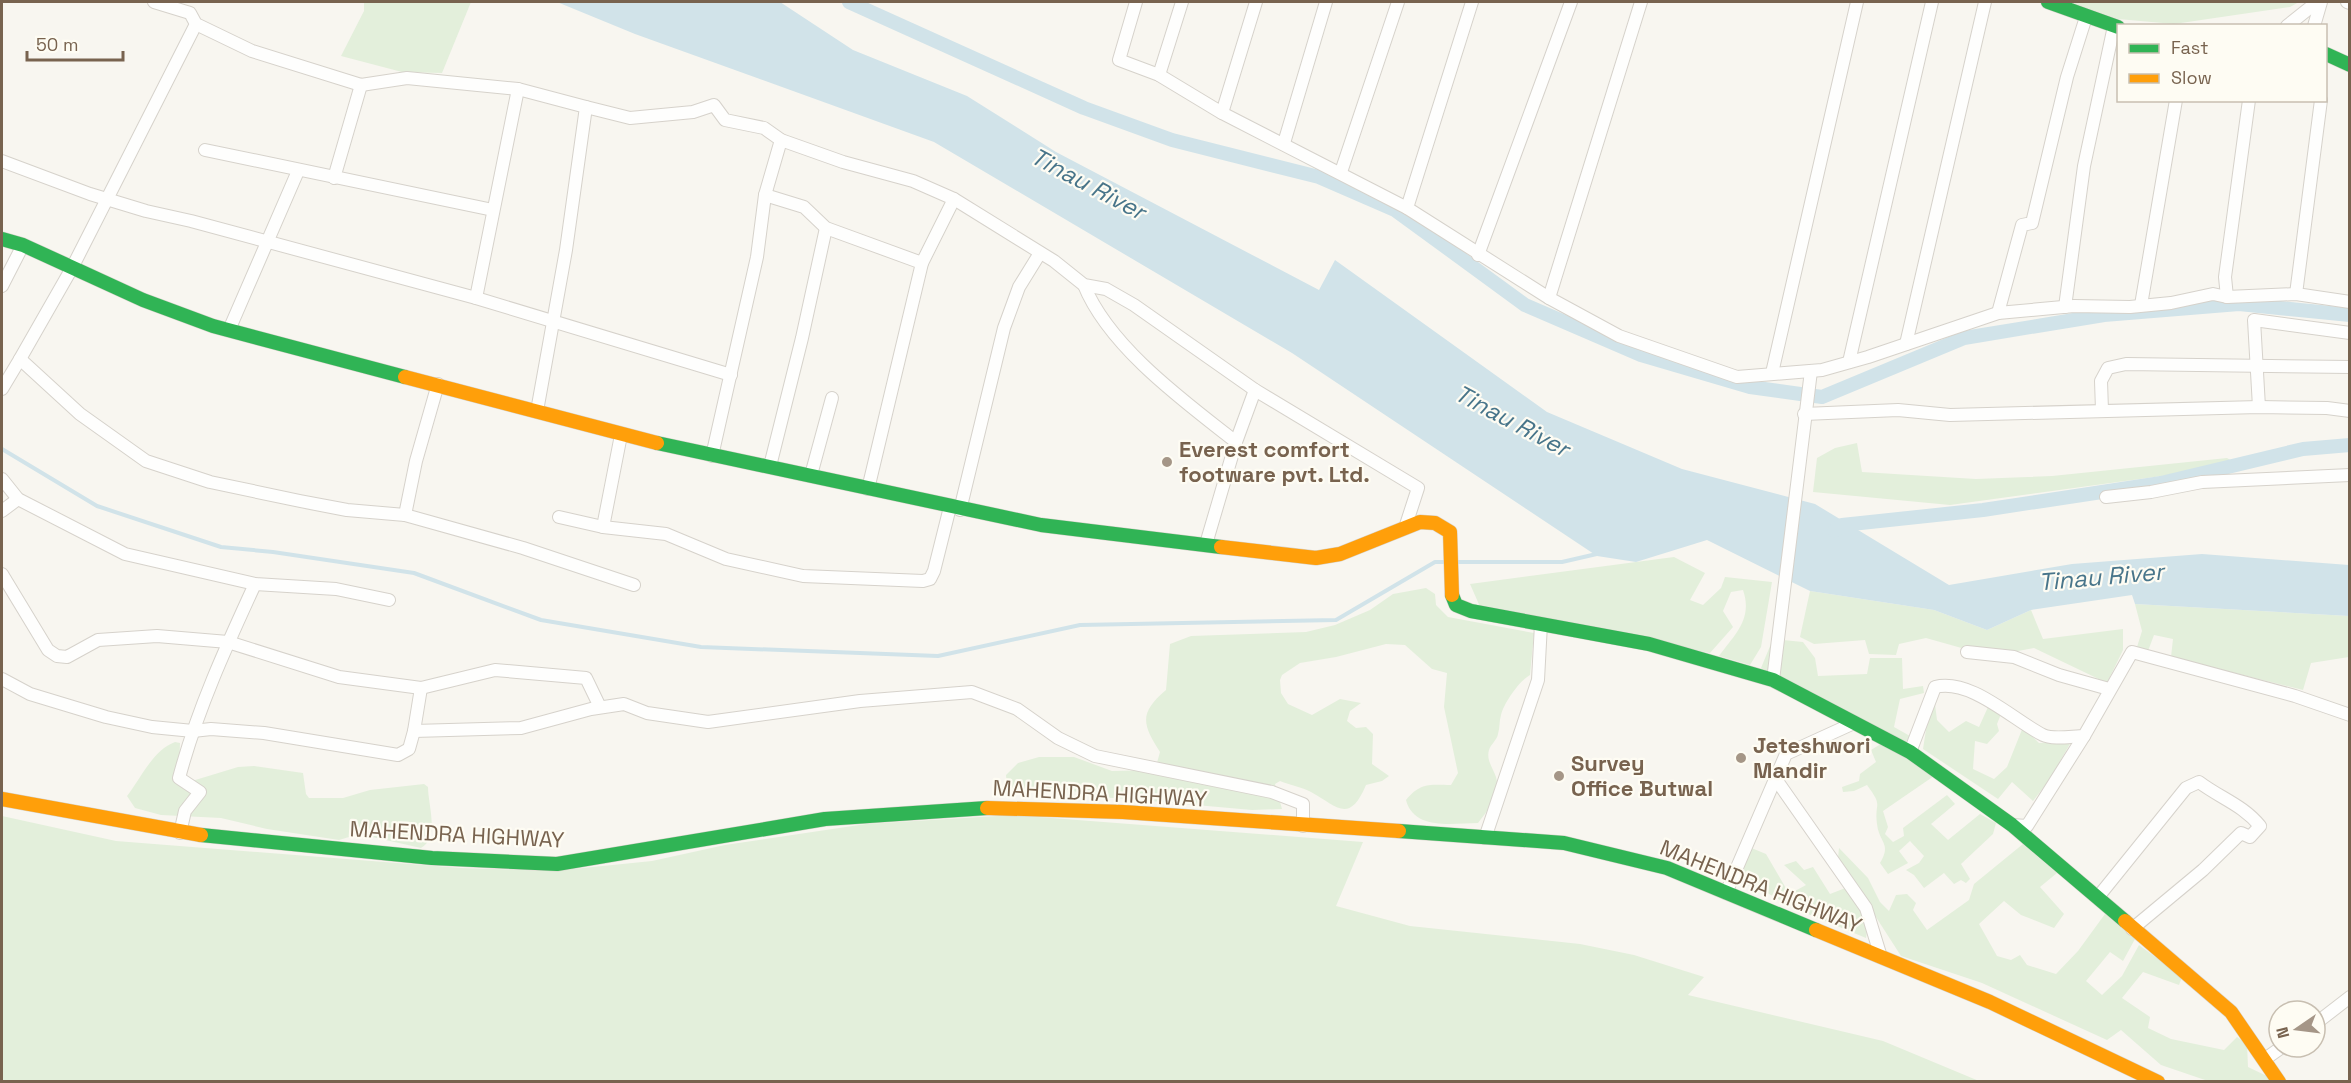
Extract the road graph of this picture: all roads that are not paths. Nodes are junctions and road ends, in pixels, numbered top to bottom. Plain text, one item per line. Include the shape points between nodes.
1 (154, 2) edge
2 (1136, 2) edge
3 (1182, 2) edge
4 (1257, 2) edge
5 (1326, 2) edge
6 (1398, 2) edge
7 (1472, 2) edge
8 (1571, 2) edge
9 (1641, 2) edge
10 (1857, 2) edge
11 (1932, 2) edge
12 (1985, 2) edge
13 (2048, 2) edge
14 (2319, 2) edge
15 (2086, 17) junction
16 (196, 24) junction
17 (2290, 24) edge
18 (2314, 24) edge
19 (2116, 27) edge
20 (2327, 58) edge
21 (2349, 65) edge
22 (1159, 75) junction
23 (361, 85) junction
24 (518, 89) junction
25 (2176, 102) edge
26 (2249, 102) edge
27 (2321, 102) edge
28 (586, 107) junction
29 (1221, 113) junction
30 (782, 140) junction
31 (1284, 143) junction
32 (205, 150) dead end
33 (2, 161) edge
34 (298, 171) junction
35 (1341, 172) junction
36 (334, 178) junction
37 (765, 195) junction
38 (105, 198) junction
39 (954, 199) junction
40 (1407, 208) junction
41 (493, 210) junction
42 (826, 228) junction
43 (2, 239) edge
44 (268, 242) junction
45 (22, 245) junction
46 (1040, 253) junction
47 (1479, 255) junction
48 (922, 263) junction
49 (72, 268) junction
50 (1084, 285) junction
51 (2, 286) edge
52 (2296, 294) junction
53 (2227, 297) junction
54 (476, 298) junction
55 (1549, 298) junction
56 (2349, 302) edge
57 (2141, 305) junction
58 (2065, 307) junction
59 (1998, 314) junction
60 (552, 322) junction
61 (229, 330) junction
62 (2349, 333) edge
63 (1906, 344) junction
64 (20, 359) junction
65 (1849, 362) junction
66 (2256, 364) junction
67 (2349, 367) edge
68 (1811, 370) junction
69 (1772, 373) junction
70 (730, 375) junction
71 (438, 384) junction
72 (2, 389) edge
73 (1256, 390) junction
74 (832, 398) dead end
75 (2259, 408) junction
76 (2102, 410) junction
77 (537, 411) junction
78 (2349, 411) edge
79 (1804, 414) junction
80 (621, 435) junction
81 (1236, 442) junction
82 (712, 456) junction
83 (770, 466) junction
84 (811, 475) junction
85 (2349, 476) edge
86 (2, 479) edge
87 (868, 489) junction
88 (2106, 497) dead end
89 (18, 499) junction
90 (955, 508) junction
91 (2, 511) edge
92 (405, 515) junction
93 (559, 517) dead end
94 (603, 527) junction
95 (1405, 528) junction
96 (1206, 544) junction
97 (2, 574) edge
98 (255, 584) junction
99 (634, 585) dead end
100 (389, 600) dead end
101 (1541, 624) junction
102 (228, 642) junction
103 (1967, 652) dead end
104 (2, 679) edge
105 (1773, 680) junction
106 (421, 688) junction
107 (2109, 689) junction
108 (600, 708) junction
109 (2349, 715) edge
110 (1854, 723) junction
111 (193, 731) junction
112 (414, 731) junction
113 (2084, 736) junction
114 (1910, 752) junction
115 (1775, 778) junction
116 (2, 799) edge
117 (2012, 825) junction
118 (1303, 826) junction
119 (180, 832) junction
120 (1485, 838) junction
121 (1726, 893) junction
122 (2098, 897) junction
123 (2132, 929) junction
124 (1881, 957) junction
125 (2349, 997) edge
126 (2327, 1014) edge
127 (2265, 1059) joint
128 (2158, 1082) edge
129 (2279, 1082) edge

1 - 16 street via 190,13
2 - 22 street via 1119,60
3 - 22 street
4 - 29 street
5 - 31 street
6 - 35 street
7 - 40 street
8 - 47 street
9 - 55 street
10 - 69 street
11 - 65 street
12 - 63 street
13 - 15 main road
14 - 17 street
14 - 18 street
15 - 19 main road
15 - 59 street via 2067,77 2032,223 2022,225
16 - 23 street via 252,51
16 - 38 street
19 - 58 street via 2084,166
20 - 21 main road
22 - 29 street
23 - 24 street via 407,78
23 - 36 street
24 - 28 street
24 - 41 street
25 - 57 street
26 - 53 street via 2225,277
27 - 52 street
28 - 30 street via 630,118 693,112 714,105 725,120 764,128
28 - 60 street
29 - 31 street
30 - 37 street
30 - 39 street
31 - 35 street
32 - 34 street
33 - 38 street
34 - 36 street
34 - 44 street
35 - 40 street
36 - 41 street
37 - 42 street via 804,207
37 - 70 street via 757,257
38 - 44 street
38 - 49 street
39 - 46 street
39 - 48 street
40 - 47 street
41 - 54 street
42 - 48 street
42 - 83 street
43 - 45 main road
44 - 54 street
44 - 61 street
45 - 49 main road
45 - 51 street
46 - 50 street
46 - 90 street via 1019,287 1004,328
47 - 55 street
48 - 87 street
49 - 61 main road via 143,300
49 - 64 street
50 - 73 street via 1106,289 1134,306
50 - 81 street via 1091,303 1128,349
52 - 53 street
52 - 56 street
53 - 57 street via 2212,294
54 - 60 street
55 - 69 street via 1619,336 1669,355 1737,377
57 - 58 street
58 - 59 street
59 - 63 street
60 - 70 street
60 - 77 street
61 - 71 main road
62 - 66 street via 2254,320
63 - 65 street
64 - 72 street
64 - 92 street via 80,414 146,461 210,482 300,501
65 - 68 street
66 - 67 street
66 - 75 street
66 - 76 street via 2126,364 2108,368 2101,381
68 - 69 street
68 - 79 street
70 - 82 street
71 - 77 main road
71 - 92 street
73 - 81 street
73 - 95 street via 1418,488
74 - 84 street
75 - 76 street
75 - 78 street
76 - 79 street
77 - 80 main road
79 - 105 street
80 - 82 main road
80 - 94 street
81 - 96 street
82 - 83 main road
83 - 84 main road
84 - 87 main road
85 - 88 street via 2202,482
86 - 89 street
87 - 90 main road
89 - 91 street
89 - 98 street via 125,554
90 - 94 street via 934,571 930,579 923,581 803,576 726,559 666,534
90 - 96 main road via 1041,525
92 - 99 street
93 - 94 street
95 - 96 main road via 1340,554 1316,558
95 - 101 main road via 1428,521 1450,532 1452,598 1456,605
97 - 102 street via 48,650 57,656 67,657 98,640 158,636
98 - 100 street via 336,589
98 - 102 street
101 - 105 main road via 1649,644
101 - 120 street via 1538,680
102 - 106 street via 339,677
102 - 111 street
103 - 107 street via 2014,657
104 - 111 street via 30,694 106,717
105 - 110 main road
106 - 108 street via 495,670 586,678
106 - 112 street
107 - 109 street via 2132,652 2295,696
107 - 113 street
108 - 112 street via 521,728
108 - 118 street via 624,704 647,713 708,722 860,701 972,692 1017,710 1058,738 1095,756 1272,792 1303,804
110 - 114 main road
110 - 115 street via 1786,754
111 - 112 street via 264,733 398,755 409,749
111 - 119 street via 179,778 200,792 185,811
113 - 114 street via 2044,736 2000,705 1947,684 1935,687
113 - 117 street via 2027,826
114 - 117 main road
115 - 121 street
115 - 124 street via 1866,908
116 - 119 main road, MAHENDRA HIGHWAY
117 - 122 main road
118 - 119 main road, MAHENDRA HIGHWAY via 1123,812 969,808 825,819 557,864 432,858
118 - 120 main road, MAHENDRA HIGHWAY
120 - 121 main road, MAHENDRA HIGHWAY via 1564,843 1667,868
121 - 124 main road, MAHENDRA HIGHWAY
122 - 123 main road
122 - 123 street via 2193,783 2199,782 2255,819 2260,826 2257,832 2250,837 2241,833
123 - 127 main road via 2231,1012
124 - 128 main road, MAHENDRA HIGHWAY via 1990,1002
125 - 126 street
127 - 129 main road

